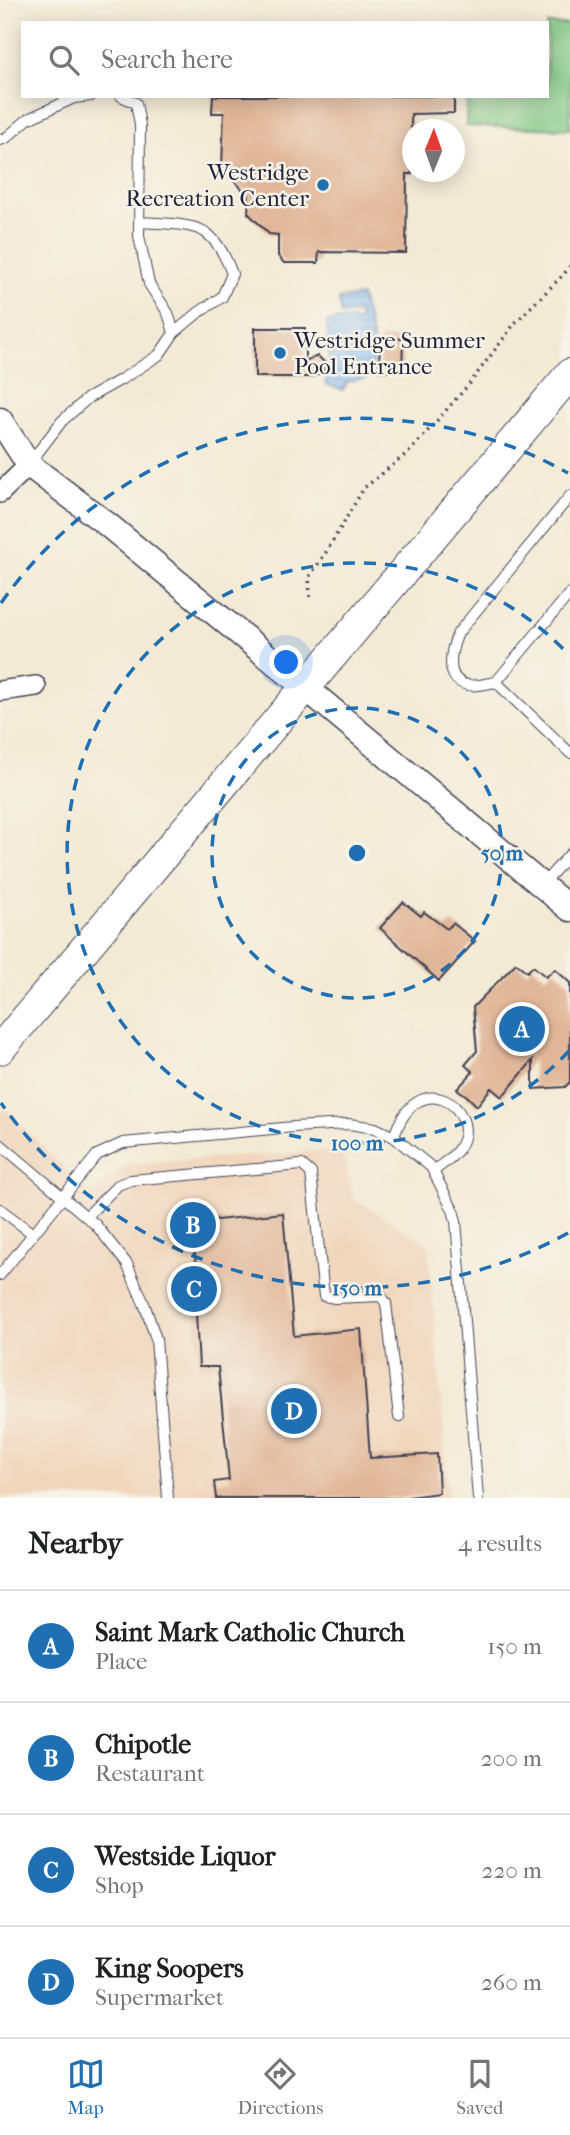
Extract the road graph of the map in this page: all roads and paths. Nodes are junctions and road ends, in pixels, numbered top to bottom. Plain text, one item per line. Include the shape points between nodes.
1 (74, 98) edge
2 (125, 98) edge
3 (0, 140) edge
4 (139, 222) junction
5 (570, 266) edge
6 (174, 333) junction
7 (570, 374) edge
8 (0, 420) edge
9 (29, 465) junction
10 (0, 493) edge
11 (570, 496) edge
12 (570, 593) edge
13 (310, 597) dead end
14 (496, 682) junction
15 (36, 686) dead end
16 (306, 688) junction
17 (0, 691) edge
18 (570, 753) edge
19 (570, 854) edge
20 (542, 885) junction
21 (570, 909) edge
22 (0, 1049) edge
23 (394, 1137) junction
24 (0, 1144) edge
25 (434, 1171) junction
26 (63, 1197) junction
27 (0, 1209) edge
28 (86, 1217) junction
29 (33, 1234) junction
30 (0, 1275) edge
31 (399, 1417) dead end
32 (168, 1498) edge
33 (478, 1498) edge

1 - 3 lane via 27,119
2 - 4 lane via 136,103 141,125
4 - 6 lane via 149,284 168,313
4 - 6 lane via 178,224 205,232 226,257 232,274 222,297
5 - 13 path via 515,323 410,451 364,488 309,577
6 - 9 lane via 159,355 88,398 62,421
7 - 16 main road
8 - 9 street
9 - 10 street
9 - 16 street via 108,524
11 - 14 lane via 452,646 450,661 459,682 469,686
12 - 14 lane
14 - 18 lane
15 - 17 street
16 - 20 street
16 - 22 main road
19 - 20 lane
20 - 21 street
23 - 25 lane
23 - 25 lane via 403,1114 416,1102 442,1099 456,1108 463,1122 464,1141
23 - 26 lane via 349,1124 123,1143 97,1155
24 - 26 lane
25 - 33 lane via 456,1221
26 - 28 lane
26 - 29 lane
27 - 29 lane
28 - 31 lane via 118,1185 131,1180 302,1165 311,1172 324,1296 381,1296 386,1303
28 - 32 lane via 127,1264 156,1339
29 - 30 lane

